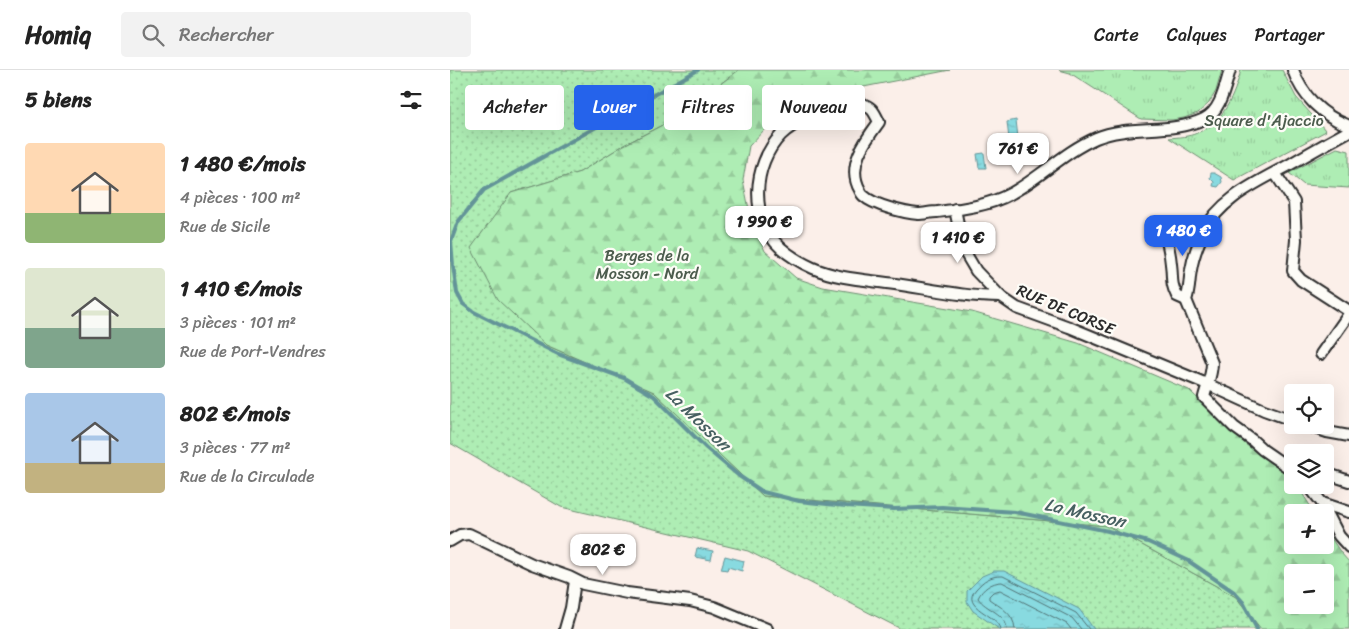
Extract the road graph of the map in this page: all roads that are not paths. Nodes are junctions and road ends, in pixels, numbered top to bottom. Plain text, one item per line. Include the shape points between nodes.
1 (1230, 70) edge
2 (1293, 70) edge
3 (1348, 125) edge
4 (1275, 173) junction
5 (955, 209) junction
6 (1164, 228) dead end
7 (1001, 297) junction
8 (1186, 300) junction
9 (1349, 313) edge
10 (1321, 354) dead end
11 (1207, 384) junction
12 (1284, 417) edge
13 (1334, 433) edge
14 (1349, 436) edge
15 (1284, 464) edge
16 (1334, 476) edge
17 (1349, 481) edge
18 (1315, 494) edge
19 (1322, 504) edge
20 (1334, 508) edge
21 (1349, 512) edge
22 (1334, 527) edge
23 (450, 541) edge
24 (1349, 547) edge
25 (575, 581) junction
26 (565, 629) edge
27 (767, 629) edge

1 - 5 street via 1217,106 1205,118 1173,128 1118,131 1096,138 1012,194
2 - 3 street via 1306,96 1320,111
3 - 4 street
4 - 8 street via 1250,186 1212,218 1196,250
4 - 9 street via 1294,202 1296,240 1293,271
5 - 7 street via 963,249 976,271
5 - 7 street, RUE DE CORSE via 918,214 886,208 864,196 855,182 856,162 862,146 879,122 873,109 863,104 831,109 796,123 781,134 760,172 757,195 769,233 794,258 815,269 840,276 973,296
6 - 8 street via 1172,286 1177,296
7 - 11 street, RUE DE CORSE via 1017,308 1069,326
8 - 11 street via 1212,363 1212,374
9 - 10 street
11 - 12 street, RUE DE CORSE
11 - 15 street via 1204,397 1234,427
13 - 14 street
16 - 17 street
18 - 19 street
20 - 21 street
22 - 24 street
23 - 25 street via 468,534
25 - 26 street
25 - 27 street via 627,594 690,600 714,606

